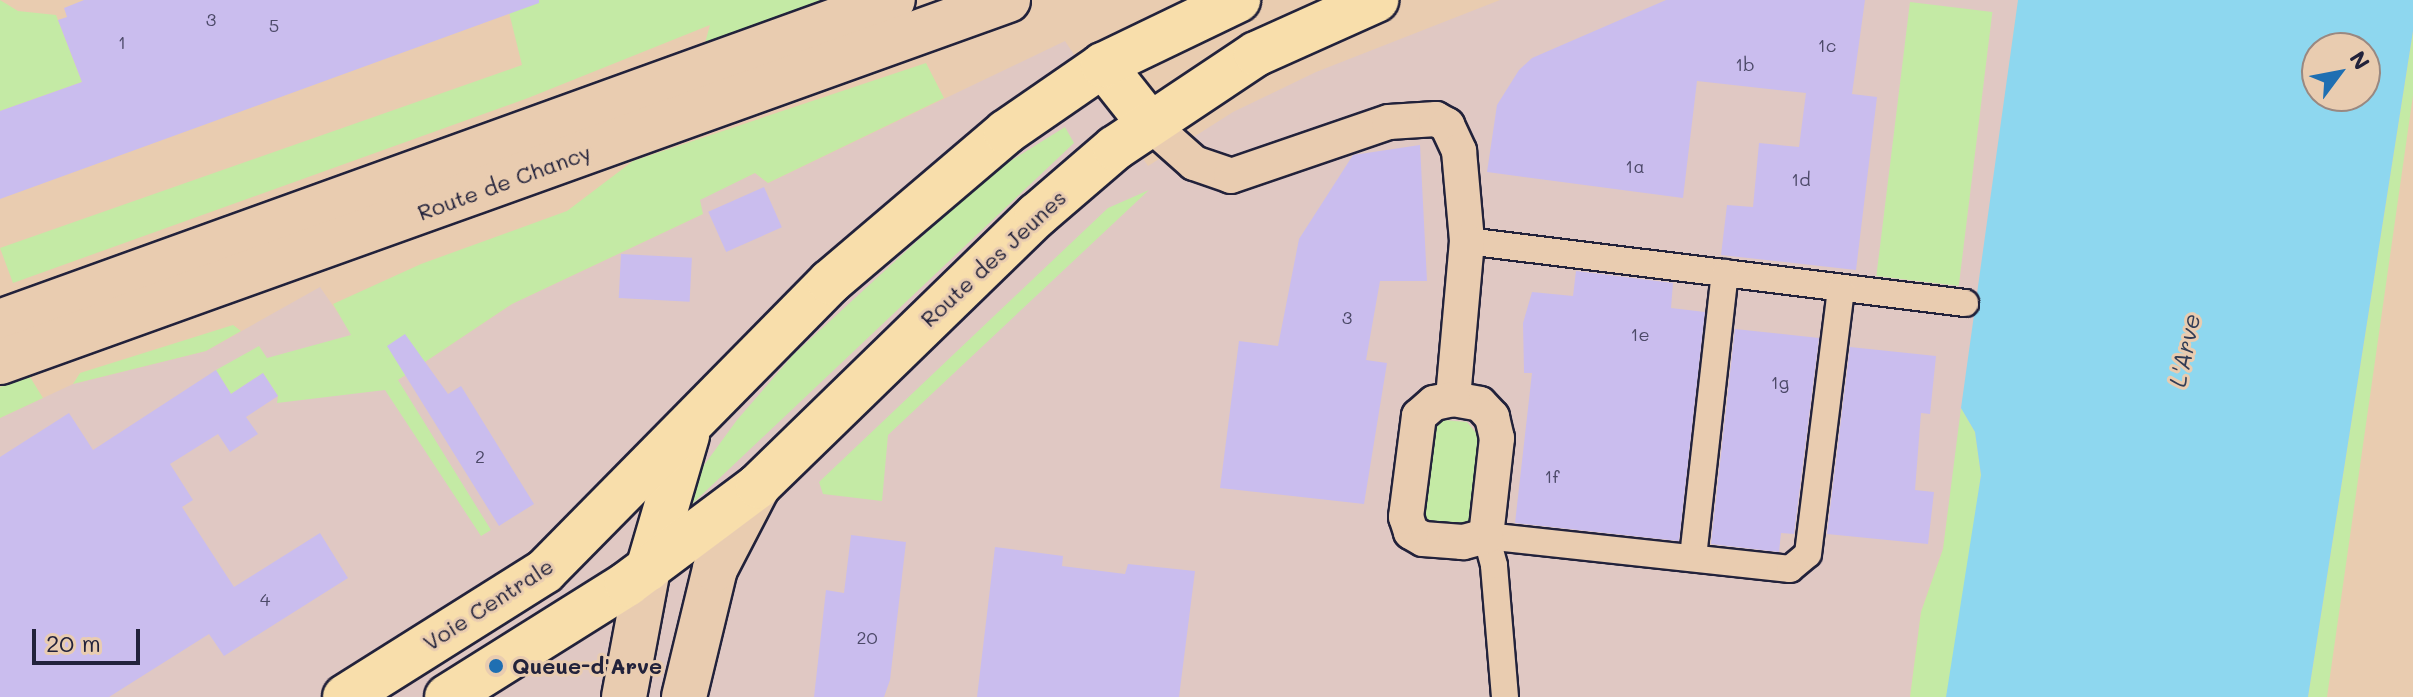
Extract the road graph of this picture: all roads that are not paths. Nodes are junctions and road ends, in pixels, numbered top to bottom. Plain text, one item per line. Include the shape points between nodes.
1 (893, 0) edge
2 (1008, 0) edge
3 (1238, 0) edge
4 (1376, 0) edge
5 (1103, 65) junction
6 (1149, 123) junction
7 (1467, 241) junction
8 (1725, 273) junction
9 (1841, 290) junction
10 (1965, 303) dead end
11 (0, 322) edge
12 (0, 362) edge
13 (1453, 399) junction
14 (689, 430) junction
15 (758, 486) junction
16 (1486, 536) junction
17 (1693, 557) junction
18 (545, 571) junction
19 (639, 584) junction
20 (345, 697) edge
21 (447, 697) edge
22 (624, 697) edge
23 (652, 697) edge
24 (684, 697) edge
25 (1505, 697) edge

1 - 11 main road
2 - 12 main road, Route de Chancy
3 - 5 main road
4 - 6 main road, Route des Jeunes via 1256,54
5 - 6 main road
5 - 14 main road via 1006,132 830,282
6 - 7 street via 1194,163 1231,176 1389,122 1436,119 1447,125 1459,151
6 - 15 main road, Route des Jeunes via 1026,225
7 - 8 street
7 - 13 street
8 - 9 street
8 - 17 street
9 - 10 street
9 - 17 street via 1808,554 1790,569
13 - 16 street via 1480,404 1492,417 1497,438
13 - 16 street via 1434,403 1419,416 1406,517 1411,532 1423,539 1463,542
14 - 18 main road, Voie Centrale
14 - 19 main road
15 - 19 main road, Route des Jeunes
15 - 24 main road via 715,569
16 - 17 street
16 - 25 street via 1494,565
18 - 19 main road via 606,571
18 - 20 main road, Voie Centrale
19 - 21 main road
19 - 22 main road
19 - 23 main road via 654,642

